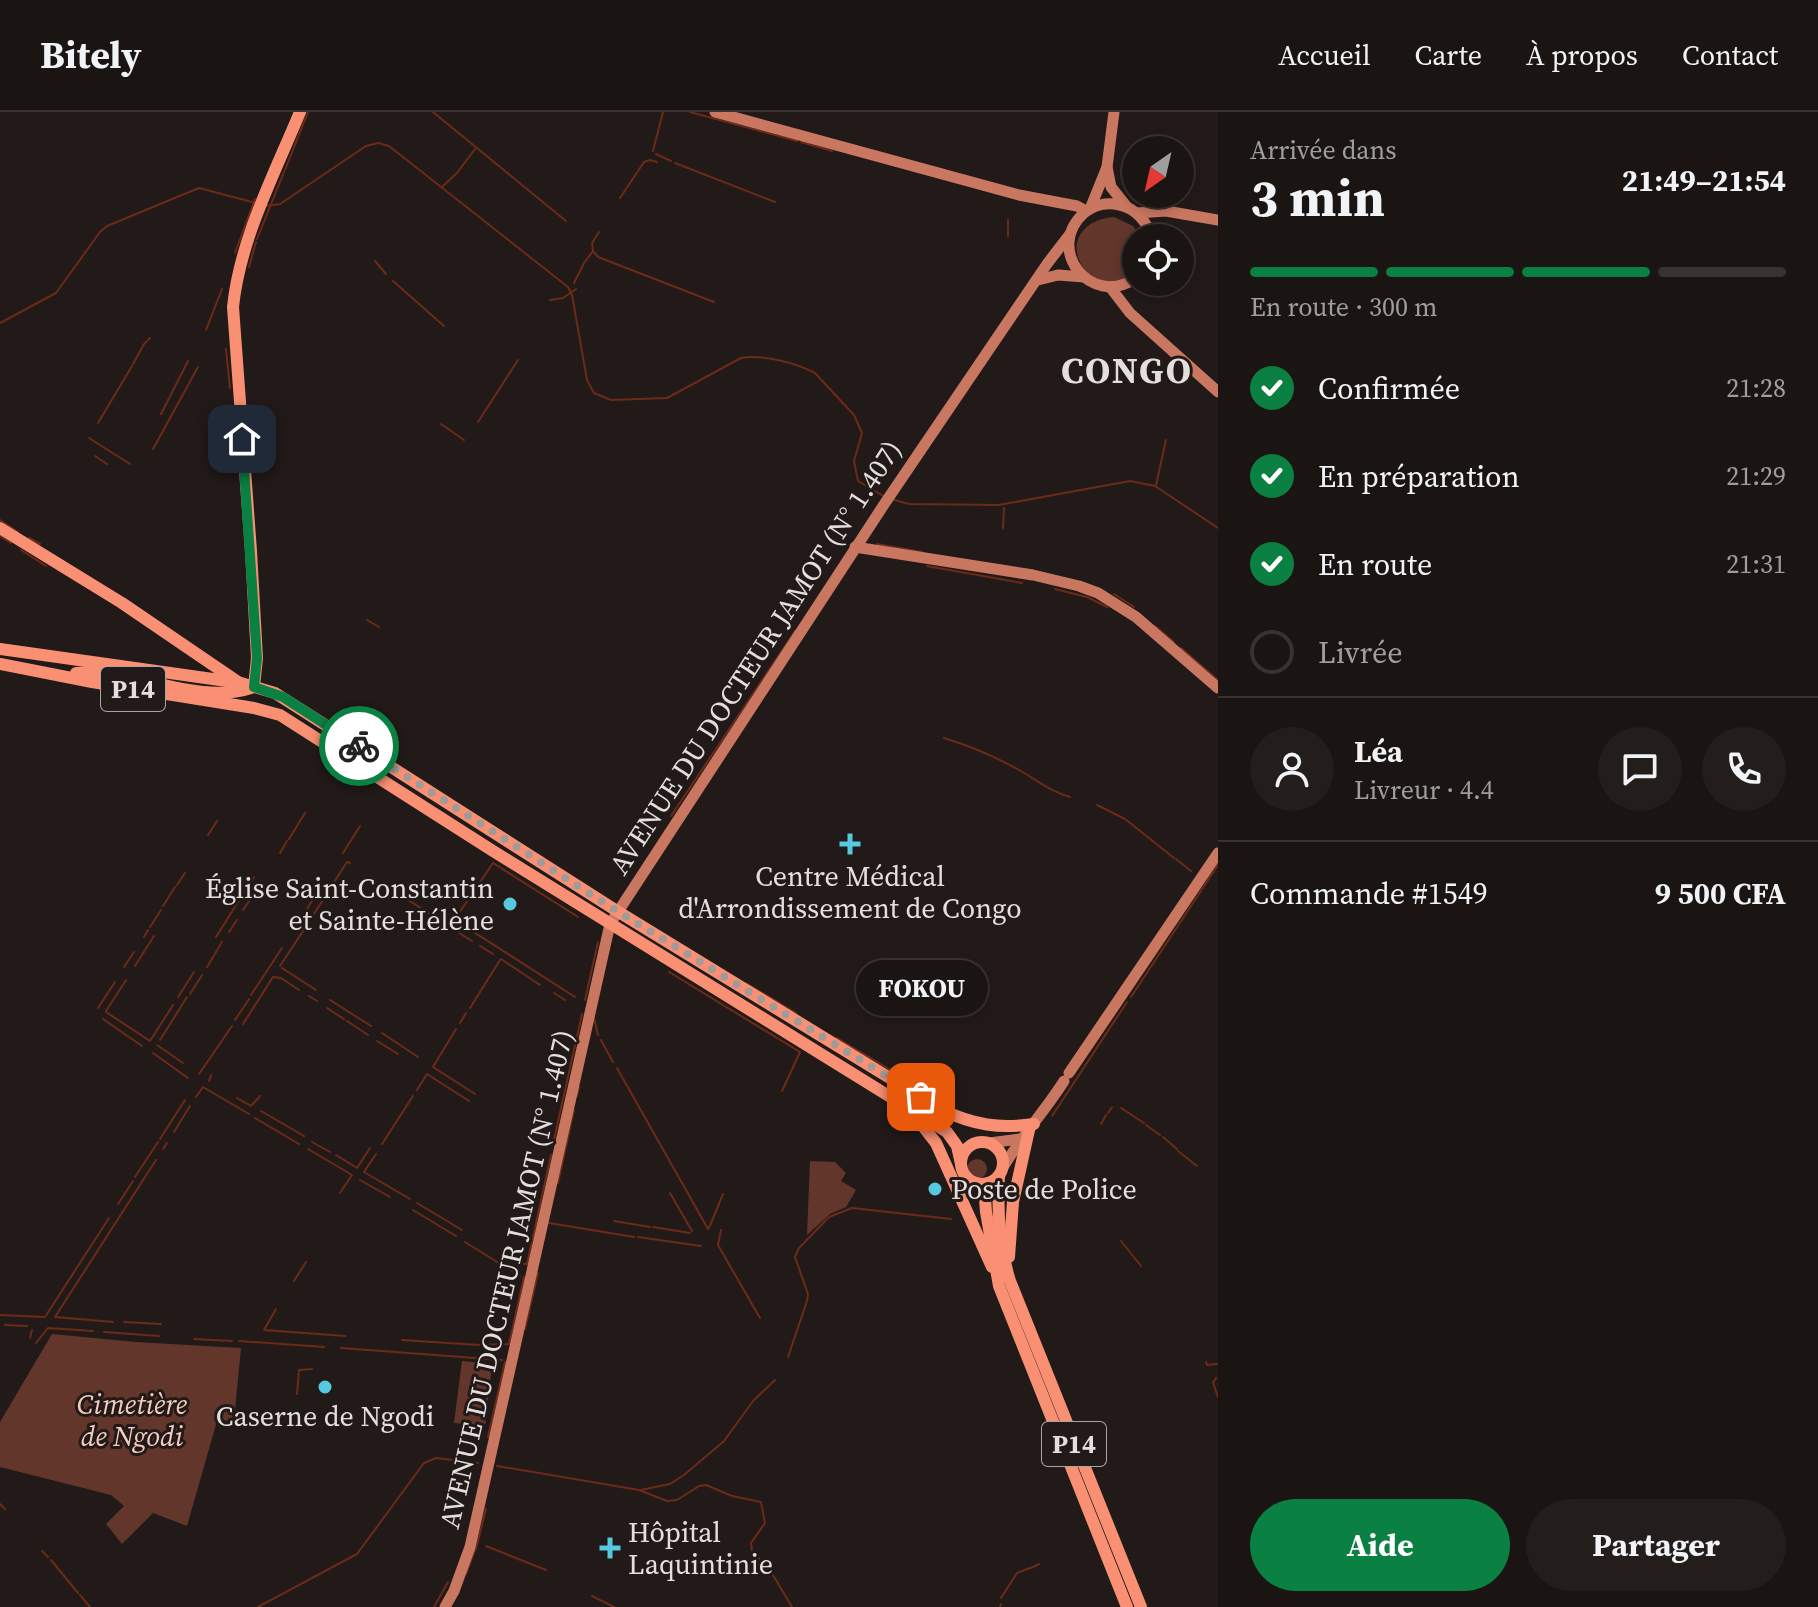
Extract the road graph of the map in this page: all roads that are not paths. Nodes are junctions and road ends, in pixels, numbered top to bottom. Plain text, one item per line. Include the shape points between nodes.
1 (300, 112) edge
2 (715, 112) edge
3 (1114, 112) edge
4 (1107, 167) junction
5 (1059, 204) junction
6 (1088, 210) junction
7 (1132, 210) junction
8 (1218, 220) edge
9 (1146, 224) edge
10 (1072, 229) junction
11 (1084, 277) junction
12 (1038, 280) junction
13 (1122, 285) edge
14 (1110, 287) junction
15 (1218, 392) edge
16 (0, 528) edge
17 (855, 547) junction
18 (0, 649) edge
19 (0, 664) edge
20 (70, 677) junction
21 (247, 685) junction
22 (1218, 688) edge
23 (1218, 853) edge
24 (617, 911) junction
25 (610, 924) junction
26 (942, 1110) junction
27 (911, 1111) junction
28 (1028, 1131) junction
29 (988, 1143) junction
30 (961, 1164) junction
31 (1000, 1172) junction
32 (984, 1184) junction
33 (996, 1275) junction
34 (1010, 1281) junction
35 (445, 1607) edge
36 (1127, 1607) edge
37 (1141, 1607) edge

1 - 21 main road via 238,271 233,307 257,658
2 - 5 main road
3 - 4 main road, AVENUE DU DOCTEUR JAMOT (N° 1.407)
4 - 6 main road, AVENUE DU DOCTEUR JAMOT (N° 1.407)
4 - 7 main road via 1111,187
5 - 6 main road
5 - 10 main road
6 - 7 main road via 1108,204
6 - 10 main road, AVENUE DU DOCTEUR JAMOT (N° 1.407)
7 - 8 main road
7 - 9 main road
10 - 11 main road via 1071,258
10 - 12 main road, AVENUE DU DOCTEUR JAMOT (N° 1.407)
11 - 12 main road
11 - 14 main road
12 - 17 main road, AVENUE DU DOCTEUR JAMOT (N° 1.407)
13 - 14 main road
14 - 15 main road via 1130,313
16 - 21 main road
17 - 22 main road via 1089,589 1136,617
17 - 24 main road, AVENUE DU DOCTEUR JAMOT (N° 1.407)
18 - 21 main road, P14
19 - 20 main road, P14
20 - 21 main road via 93,673 222,693
20 - 25 main road, P14 via 274,712
21 - 24 main road, P14 via 283,697
23 - 28 main road
24 - 25 main road, AVENUE DU DOCTEUR JAMOT (N° 1.407)
24 - 26 main road, P14
25 - 27 main road, P14
25 - 35 main road, AVENUE DU DOCTEUR JAMOT (N° 1.407) via 470,1547
26 - 28 main road via 984,1126
26 - 29 main road, P14
27 - 30 main road, P14 via 947,1132
27 - 33 main road via 936,1143
28 - 29 main road
28 - 31 main road
28 - 34 main road via 1013,1202
29 - 30 main road via 966,1149
29 - 31 main road via 1001,1154
30 - 32 main road via 968,1178
31 - 32 main road
31 - 34 main road, P14 via 999,1230
32 - 33 main road, P14
33 - 36 main road, P14
34 - 37 main road, P14

